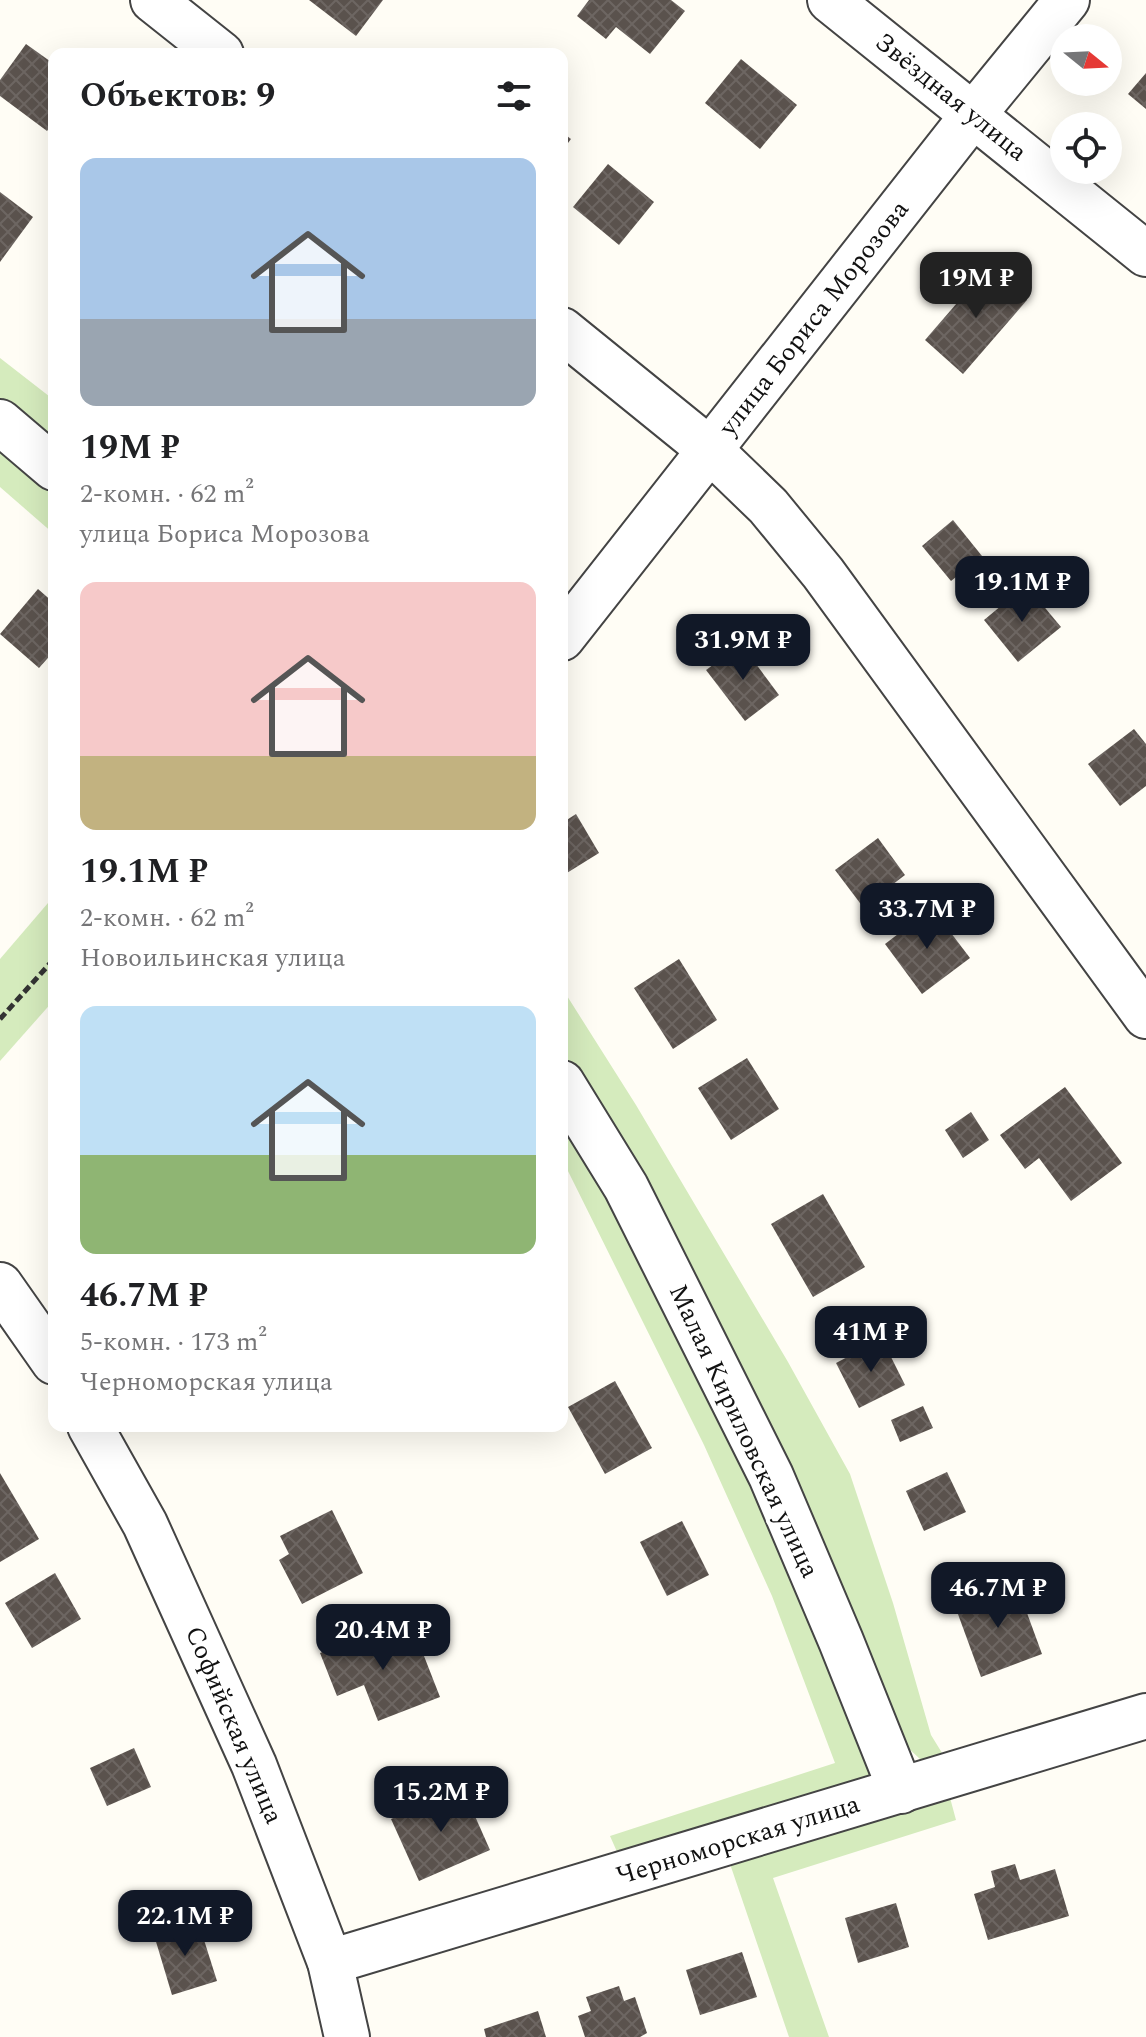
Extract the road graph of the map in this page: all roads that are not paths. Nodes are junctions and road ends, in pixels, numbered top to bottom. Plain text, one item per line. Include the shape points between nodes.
1 (153, 0) edge
2 (830, 0) edge
3 (1067, 0) edge
4 (213, 48) edge
5 (973, 115) junction
6 (1146, 254) edge
7 (568, 335) edge
8 (0, 422) edge
9 (710, 450) junction
10 (48, 463) edge
11 (568, 630) edge
12 (1146, 1016) edge
13 (568, 1093) edge
14 (0, 1285) edge
15 (48, 1353) edge
16 (93, 1432) edge
17 (1146, 1716) edge
18 (901, 1791) junction
19 (330, 1962) junction
20 (347, 2037) edge

1 - 4 street
2 - 5 street, Звёздная улица
3 - 5 street, улица Бориса Морозова
5 - 6 street, Звёздная улица
5 - 9 street, улица Бориса Морозова
7 - 9 street
8 - 10 street
9 - 11 street, улица Бориса Морозова
9 - 12 street via 768,506 823,573
13 - 18 street, Малая Кириловская улица via 626,1187 771,1476
14 - 15 street
16 - 19 street, Софийская улица via 145,1524 254,1765
17 - 18 street, Черноморская улица
18 - 19 street, Черноморская улица
19 - 20 street, Софийская улица

